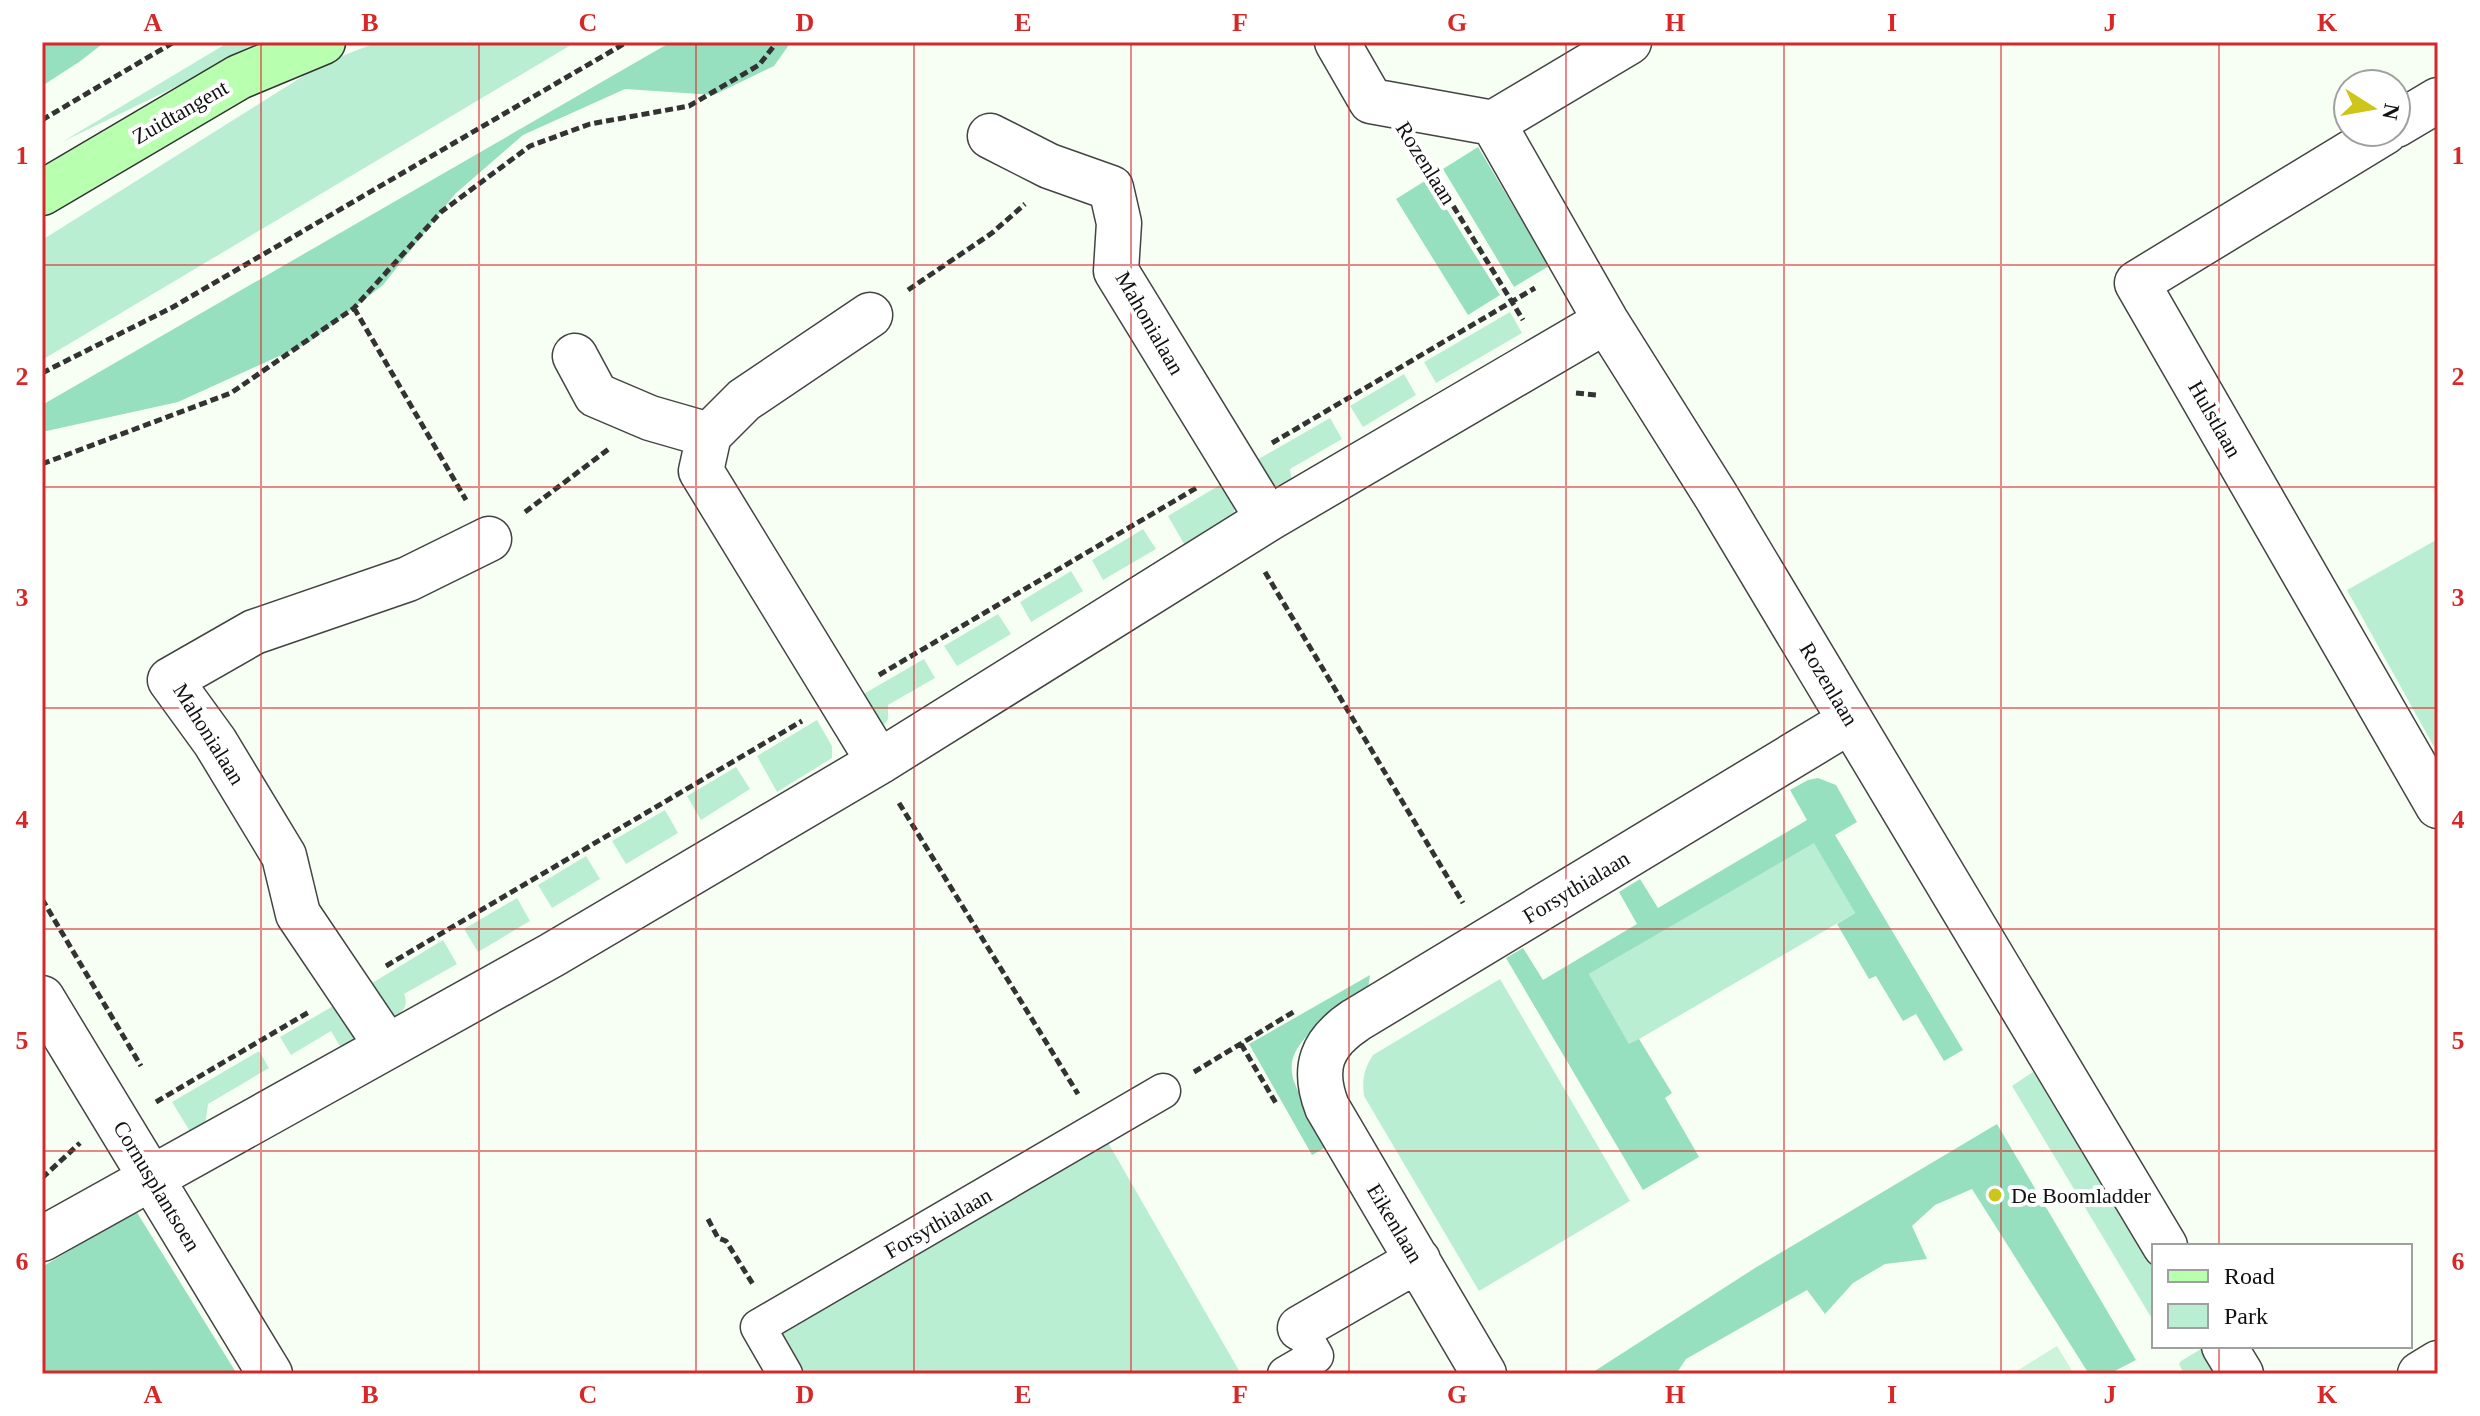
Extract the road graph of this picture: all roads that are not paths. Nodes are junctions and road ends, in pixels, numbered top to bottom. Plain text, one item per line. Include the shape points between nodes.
1 (323, 42) edge
2 (1337, 42) edge
3 (1629, 42) edge
4 (2438, 100) edge
5 (2412, 115) edge
6 (1493, 123) junction
7 (990, 136) dead end
8 (2359, 148) edge
9 (42, 193) edge
10 (870, 315) road end
11 (1606, 321) junction
12 (575, 356) dead end
13 (709, 435) junction
14 (1255, 527) junction
15 (489, 539) road end
16 (1850, 721) junction
17 (877, 763) junction
18 (2438, 806) edge
19 (42, 998) edge
20 (387, 1046) junction
21 (1319, 1069) joint
22 (1163, 1091) dead end
23 (152, 1178) junction
24 (42, 1239) edge
25 (2164, 1244) edge
26 (1418, 1260) junction
27 (1300, 1328) joint
28 (2225, 1348) edge
29 (2438, 1363) edge
30 (270, 1374) edge
31 (785, 1374) edge
32 (1285, 1374) edge
33 (1484, 1374) edge
34 (2241, 1374) edge
35 (2420, 1374) edge

1 - 9 main road, Zuidtangent via 239,77
2 - 6 street via 1371,101
3 - 6 street
4 - 5 street
6 - 11 street, Rozenlaan
7 - 14 street, Mahonialaan via 1049,166 1111,188 1119,223 1116,271
8 - 18 street, Hulstlaan via 2137,283
10 - 13 street via 744,400
11 - 14 street
11 - 16 street, Rozenlaan
12 - 13 street via 596,395
13 - 17 street via 701,471
14 - 17 street
15 - 20 street, Mahonialaan via 408,579 254,632 170,680 215,742 284,856 298,914
16 - 21 street, Forsythialaan via 1338,1032
16 - 25 street, Rozenlaan
17 - 20 street
19 - 23 street, Cornusplantsoen
20 - 23 street
21 - 26 street, Eikenlaan via 1327,1107
22 - 31 street, Forsythialaan via 758,1327
23 - 24 street
23 - 30 street, Cornusplantsoen
26 - 27 street
26 - 33 street, Eikenlaan
27 - 32 street via 1316,1356
28 - 34 street
29 - 35 street

